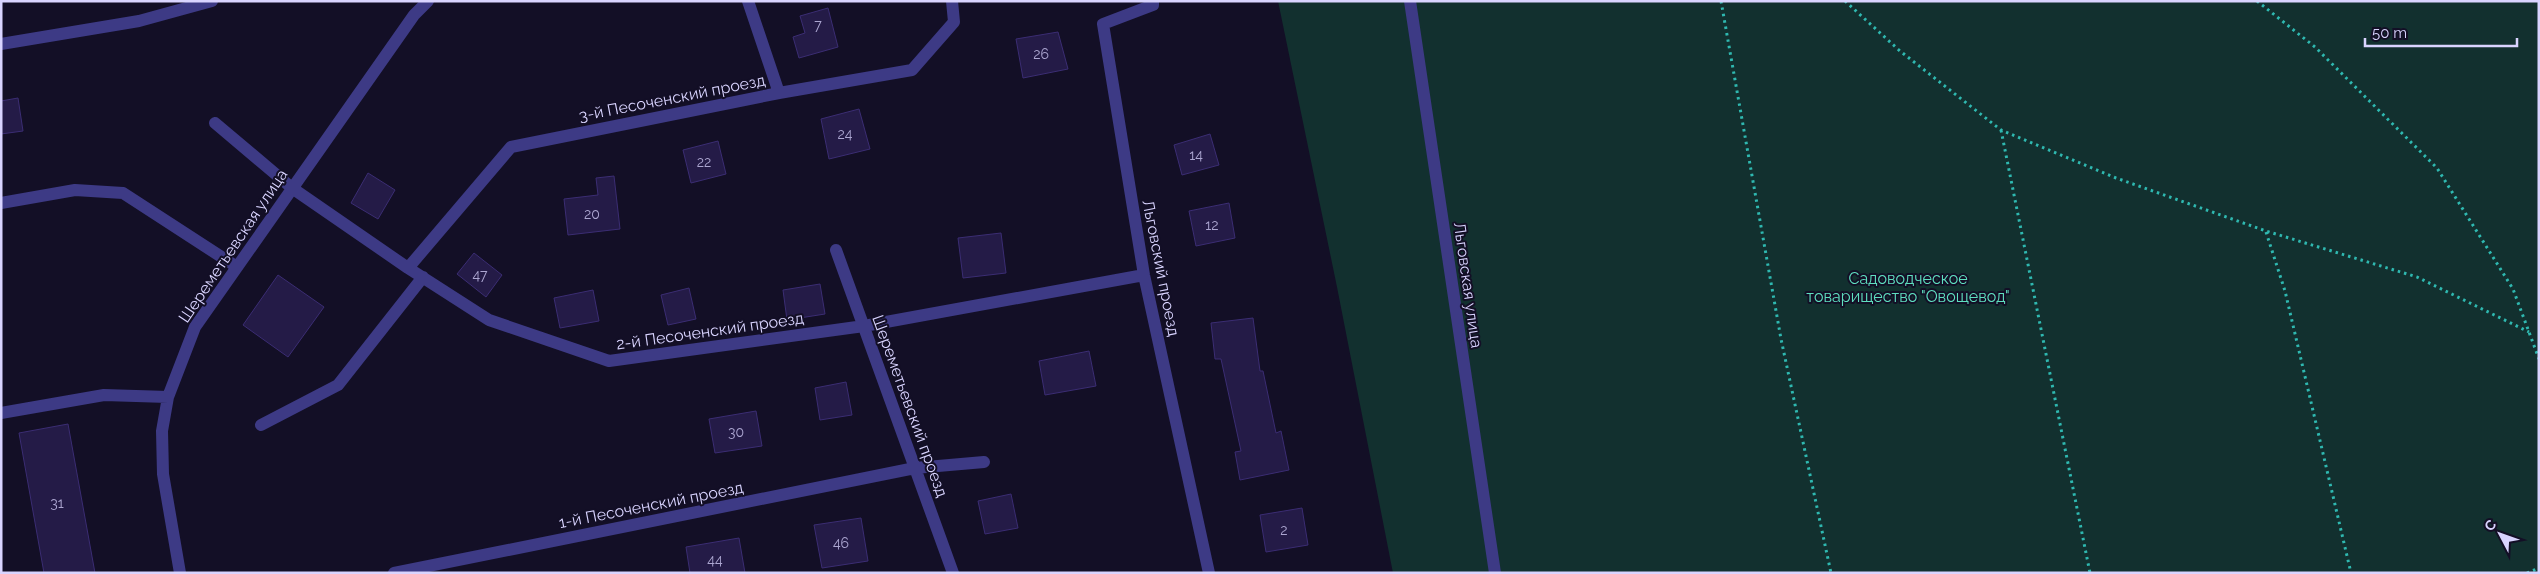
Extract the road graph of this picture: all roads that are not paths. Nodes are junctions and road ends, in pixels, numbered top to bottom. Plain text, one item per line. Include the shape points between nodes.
1 (212, 1) edge
2 (428, 1) edge
3 (748, 1) edge
4 (952, 1) edge
5 (1153, 1) edge
6 (1410, 1) edge
7 (1, 44) edge
8 (780, 93) junction
9 (215, 123) dead end
10 (292, 188) junction
11 (1, 203) edge
12 (836, 250) dead end
13 (237, 267) junction
14 (408, 268) junction
15 (1144, 275) junction
16 (423, 277) junction
17 (864, 326) junction
18 (168, 397) junction
19 (1, 414) edge
20 (261, 425) dead end
21 (984, 462) dead end
22 (915, 468) junction
23 (180, 573) edge
24 (394, 573) edge
25 (953, 573) edge
26 (1209, 573) edge
27 (1495, 573) edge

1 - 7 street via 139,21
2 - 10 street, Шереметьевская улица via 414,15
3 - 8 street
4 - 8 street, 3-й Песоченский проезд via 954,22 912,70
5 - 15 street, Льговский проезд via 1153,5 1103,24
6 - 27 street, Льговская улица
8 - 14 street, 3-й Песоченский проезд via 511,147
9 - 10 street, 2-й Песоченский проезд
10 - 13 street, Шереметьевская улица
10 - 14 street, 2-й Песоченский проезд
11 - 13 street via 75,190 123,193
12 - 17 street, Шереметьевский проезд
13 - 18 street, Шереметьевская улица via 195,327
14 - 16 street, 2-й Песоченский проезд
15 - 17 street, 2-й Песоченский проезд
15 - 26 street, Льговский проезд
16 - 17 street, 2-й Песоченский проезд via 489,320 609,361
16 - 20 street via 338,385
17 - 22 street, Шереметьевский проезд
18 - 19 street via 104,395
18 - 23 street, Шереметьевская улица via 162,431 162,474
21 - 22 street, 1-й Песоченский проезд
22 - 24 street, 1-й Песоченский проезд
22 - 25 street, Шереметьевский проезд

